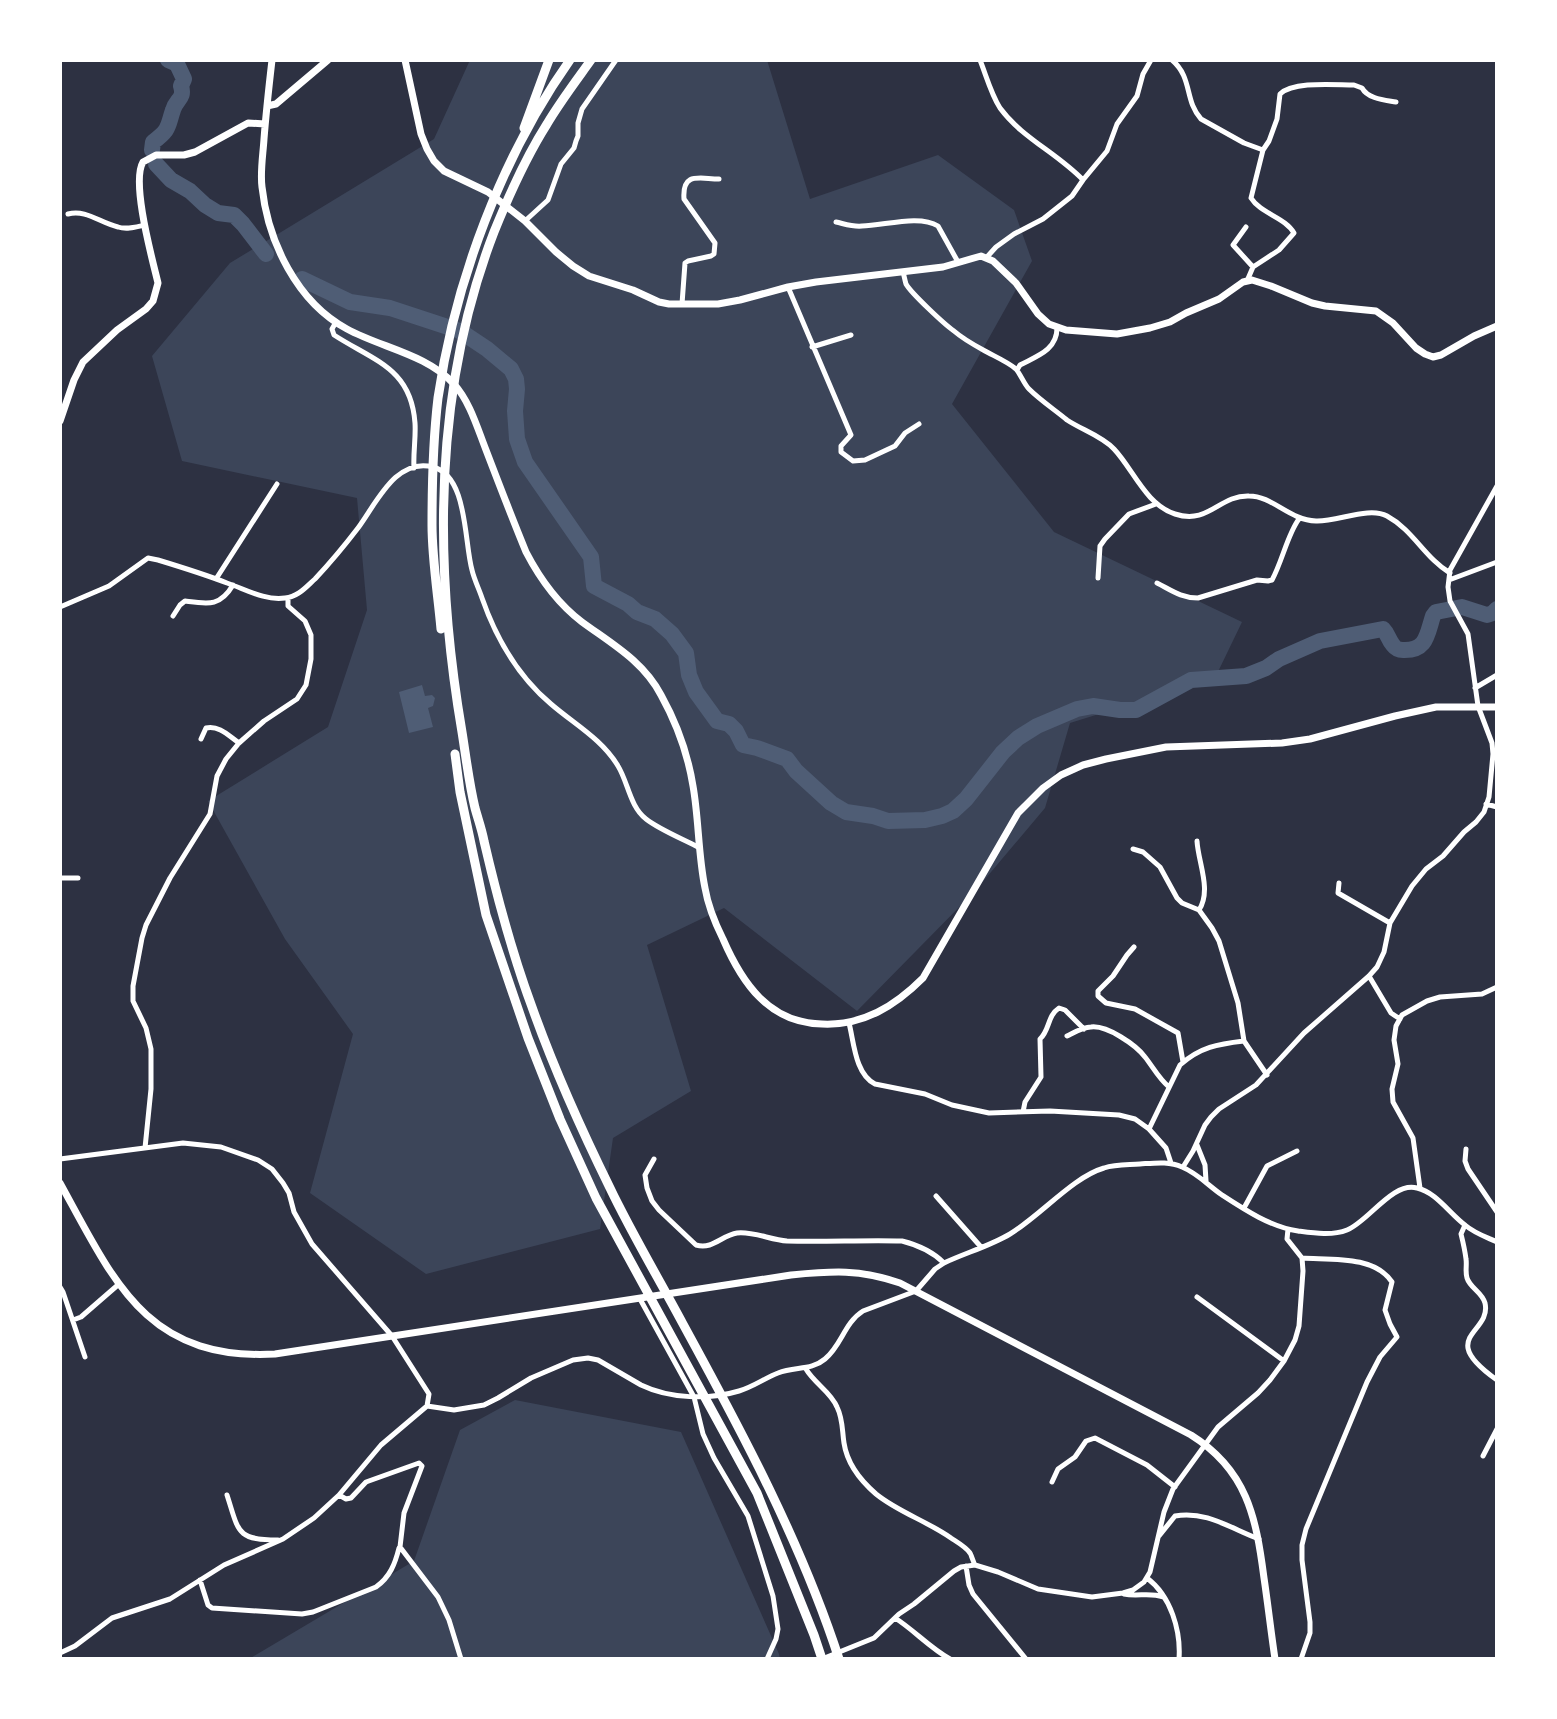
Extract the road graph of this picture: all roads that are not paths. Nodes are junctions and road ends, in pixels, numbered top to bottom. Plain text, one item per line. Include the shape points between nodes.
1 (272, 60) edge
2 (328, 60) edge
3 (405, 60) edge
4 (549, 60) edge
5 (570, 60) edge
6 (591, 60) edge
7 (616, 60) edge
8 (980, 60) edge
9 (1151, 60) edge
10 (1172, 60) edge
11 (1396, 102) dead end
12 (267, 106) junction
13 (265, 124) junction
14 (517, 149) junction
15 (1263, 150) junction
16 (719, 179) dead end
17 (1083, 180) junction
18 (68, 214) dead end
19 (525, 221) junction
20 (836, 222) dead end
21 (146, 225) junction
22 (1246, 227) dead end
23 (987, 257) junction
24 (959, 263) junction
25 (1253, 267) junction
26 (903, 272) junction
27 (1247, 281) junction
28 (788, 287) junction
29 (682, 304) junction
30 (336, 322) junction
31 (1497, 326) edge
32 (1057, 328) junction
33 (851, 335) dead end
34 (812, 347) junction
35 (1017, 370) junction
36 (60, 421) edge
37 (919, 424) dead end
38 (414, 468) junction
39 (277, 484) dead end
40 (1497, 486) edge
41 (1156, 504) junction
42 (1299, 519) junction
43 (1497, 562) edge
44 (1449, 576) junction
45 (1098, 578) dead end
46 (216, 579) junction
47 (1157, 583) dead end
48 (233, 585) junction
49 (288, 598) junction
50 (60, 607) edge
51 (173, 616) dead end
52 (441, 629) dead end
53 (1497, 675) edge
54 (1475, 688) junction
55 (1478, 706) junction
56 (1497, 707) edge
57 (201, 739) dead end
58 (239, 743) junction
59 (455, 754) dead end
60 (1486, 804) junction
61 (1497, 807) edge
62 (1197, 841) dead end
63 (700, 848) junction
64 (1133, 849) dead end
65 (60, 878) edge
66 (78, 878) dead end
67 (1339, 883) dead end
68 (1199, 910) junction
69 (1390, 923) junction
70 (1134, 947) dead end
71 (1369, 976) junction
72 (1497, 987) edge
73 (1400, 1019) junction
74 (849, 1023) junction
75 (1084, 1029) junction
76 (1067, 1036) dead end
77 (1244, 1041) junction
78 (1183, 1062) junction
79 (1267, 1075) junction
80 (1169, 1087) junction
81 (1023, 1112) junction
82 (1149, 1129) junction
83 (1197, 1143) junction
84 (145, 1148) junction
85 (1466, 1149) dead end
86 (1297, 1151) dead end
87 (60, 1159) edge
88 (654, 1159) dead end
89 (1171, 1163) junction
90 (1183, 1167) junction
91 (1206, 1182) junction
92 (60, 1183) edge
93 (1420, 1188) junction
94 (936, 1196) dead end
95 (1244, 1208) junction
96 (1497, 1212) edge
97 (1465, 1225) junction
98 (1288, 1229) junction
99 (1497, 1242) edge
100 (981, 1247) junction
101 (1302, 1258) junction
102 (944, 1263) junction
103 (119, 1284) junction
104 (60, 1287) edge
105 (916, 1291) junction
106 (1197, 1297) dead end
107 (640, 1299) junction
108 (73, 1320) junction
109 (392, 1336) junction
110 (85, 1357) dead end
111 (1284, 1361) junction
112 (806, 1369) junction
113 (1497, 1380) edge
114 (694, 1397) junction
115 (428, 1403) junction
116 (1497, 1429) edge
117 (1204, 1443) junction
118 (1483, 1456) dead end
119 (1052, 1482) dead end
120 (1175, 1487) junction
121 (227, 1495) dead end
122 (339, 1495) junction
123 (1159, 1537) junction
124 (283, 1539) junction
125 (1259, 1539) junction
126 (400, 1547) junction
127 (975, 1565) junction
128 (966, 1566) junction
129 (1147, 1578) junction
130 (200, 1580) junction
131 (1123, 1593) junction
132 (1163, 1597) junction
133 (895, 1618) junction
134 (60, 1653) edge
135 (461, 1659) edge
136 (767, 1659) edge
137 (822, 1659) edge
138 (839, 1659) edge
139 (950, 1659) edge
140 (1026, 1659) edge
141 (1179, 1659) edge
142 (1275, 1659) edge
143 (1301, 1659) edge

1 - 12 main road
2 - 12 main road
3 - 19 main road via 421,134 434,161
4 - 14 highway
5 - 14 highway
6 - 138 highway via 546,125 509,197 465,326 444,480 455,689 494,884 559,1079 611,1191 767,1482
7 - 19 street via 582,109 574,148 561,164 548,200
8 - 17 street via 998,105 1011,121
9 - 17 street via 1107,151
10 - 15 street via 1181,69 1201,119
11 - 15 street via 1371,97 1354,85 1287,88 1280,94 1277,119
12 - 13 main road
13 - 21 main road via 248,123 195,152 156,155 143,162 138,175
13 - 30 main road via 262,186 275,240 303,292
14 - 52 highway via 498,186 454,314 441,386 432,529
15 - 25 street via 1251,198 1294,233
16 - 29 street via 691,178 683,193 716,248 711,256 685,263
17 - 23 street via 1072,196
18 - 21 street via 81,212 117,227
19 - 29 main road via 589,276 659,302
20 - 24 street via 932,222
21 - 36 main road via 158,283 153,301 83,362
22 - 25 street via 1233,245
23 - 24 main road
23 - 32 main road
24 - 26 main road
25 - 27 street
26 - 28 main road
26 - 35 street via 909,287 954,332
27 - 31 main road via 1312,303 1376,311 1433,357
27 - 32 main road via 1150,328 1117,334
28 - 29 main road via 718,304
28 - 34 street
30 - 38 street via 334,335 393,371 409,394 415,423
30 - 63 main road via 428,364 461,393 537,573 560,603 630,655 663,698 693,785
32 - 35 street via 1050,348
33 - 34 street
34 - 37 street via 851,435 841,452 853,461 895,446
35 - 41 street via 1028,388 1112,447
38 - 49 street via 390,482 322,572
38 - 63 street via 432,466 454,484 472,569 490,620 517,667 549,703 595,738 617,765 645,819
39 - 46 street
40 - 44 street
41 - 42 street via 1194,518 1253,496
41 - 45 street via 1129,514 1105,539
42 - 44 street via 1330,521 1381,513 1396,521
42 - 47 street via 1272,580 1198,598 1177,595
43 - 44 street
44 - 54 street via 1450,601 1471,644
46 - 48 street
46 - 50 street via 148,558 109,586
48 - 49 street via 274,599
48 - 51 street via 208,604 185,601
49 - 58 street via 288,606 311,635 306,685 297,699
53 - 54 street
54 - 55 street
55 - 56 main road
55 - 60 street via 1493,754
55 - 74 main road via 1436,707 1282,743 1166,747 1061,775 1018,813 923,978 887,1008
57 - 58 street via 211,727
58 - 84 street via 217,776 210,814 170,878 142,938 133,1001 151,1049
59 - 137 highway via 486,915 560,1119 602,1211 757,1493
60 - 61 street
60 - 69 street via 1476,822 1412,886
62 - 68 street via 1204,873
63 - 74 main road via 713,915 750,989 768,1006 795,1019
64 - 68 street via 1160,867 1182,903
65 - 66 street
67 - 69 street via 1338,893
68 - 77 street via 1219,941
69 - 71 street via 1384,952
70 - 78 street via 1098,996 1178,1033
71 - 73 street
71 - 79 street via 1304,1033
72 - 73 street via 1427,1001
73 - 93 street via 1394,1040 1398,1064 1393,1102 1413,1138
74 - 81 street via 862,1073 875,1084 974,1111
75 - 76 street
75 - 80 street via 1105,1029 1130,1043
75 - 81 street via 1065,1010 1054,1012 1040,1039 1040,1081
77 - 78 street via 1215,1044
77 - 79 street
78 - 80 street
79 - 83 street via 1219,1109
80 - 82 street
81 - 82 street via 1119,1115
82 - 89 street
83 - 90 street
83 - 91 street
84 - 87 street
84 - 109 street via 183,1143 221,1147 272,1169 312,1244
85 - 96 street via 1468,1169
86 - 95 street via 1267,1166
88 - 102 street via 645,1175 652,1201 704,1248 739,1233 791,1241 902,1241
89 - 90 street
89 - 100 street via 1101,1168 1031,1220
90 - 91 street
91 - 95 street
92 - 103 main road
93 - 97 street
93 - 98 street via 1398,1191 1337,1233
94 - 100 street
95 - 98 street
97 - 99 street
97 - 113 street via 1461,1234 1467,1279 1485,1304 1468,1350
98 - 101 street via 1287,1239
100 - 102 street
101 - 111 street via 1299,1326
101 - 143 street via 1364,1263 1388,1277 1392,1282 1385,1310 1397,1337 1367,1382 1306,1529 1302,1560 1310,1633
102 - 105 street
103 - 108 street
103 - 109 main road via 161,1327 220,1352 275,1354
104 - 108 street
105 - 107 main road via 881,1277 832,1271
105 - 112 street via 855,1316 832,1352
105 - 117 main road
106 - 111 street
107 - 109 main road
107 - 114 street
108 - 110 street
109 - 115 street via 429,1394
111 - 117 street
112 - 114 street via 782,1371 739,1391
112 - 127 street via 836,1402 847,1457 863,1480 891,1505 958,1542
114 - 115 street via 652,1389 588,1358 531,1378 484,1405 454,1410
114 - 136 street via 703,1434 748,1516 762,1555 778,1629
115 - 122 street via 381,1445
116 - 118 street
117 - 120 street
117 - 125 main road via 1234,1474
119 - 120 street via 1058,1469 1095,1438 1147,1465
120 - 123 street
121 - 124 street via 236,1524 247,1538
122 - 124 street
122 - 126 street via 351,1498 366,1482 419,1463
123 - 125 street via 1175,1516 1191,1515
123 - 129 street
124 - 130 street
125 - 142 main road
126 - 130 street via 385,1581 302,1614 212,1608
126 - 135 street via 438,1597
127 - 128 street
127 - 131 street via 1050,1591 1092,1597
128 - 133 street
128 - 140 street via 973,1594
129 - 131 street
129 - 132 street
130 - 134 street via 170,1599 112,1618
131 - 132 street
132 - 141 street via 1179,1634
133 - 137 street via 874,1638
133 - 139 street

